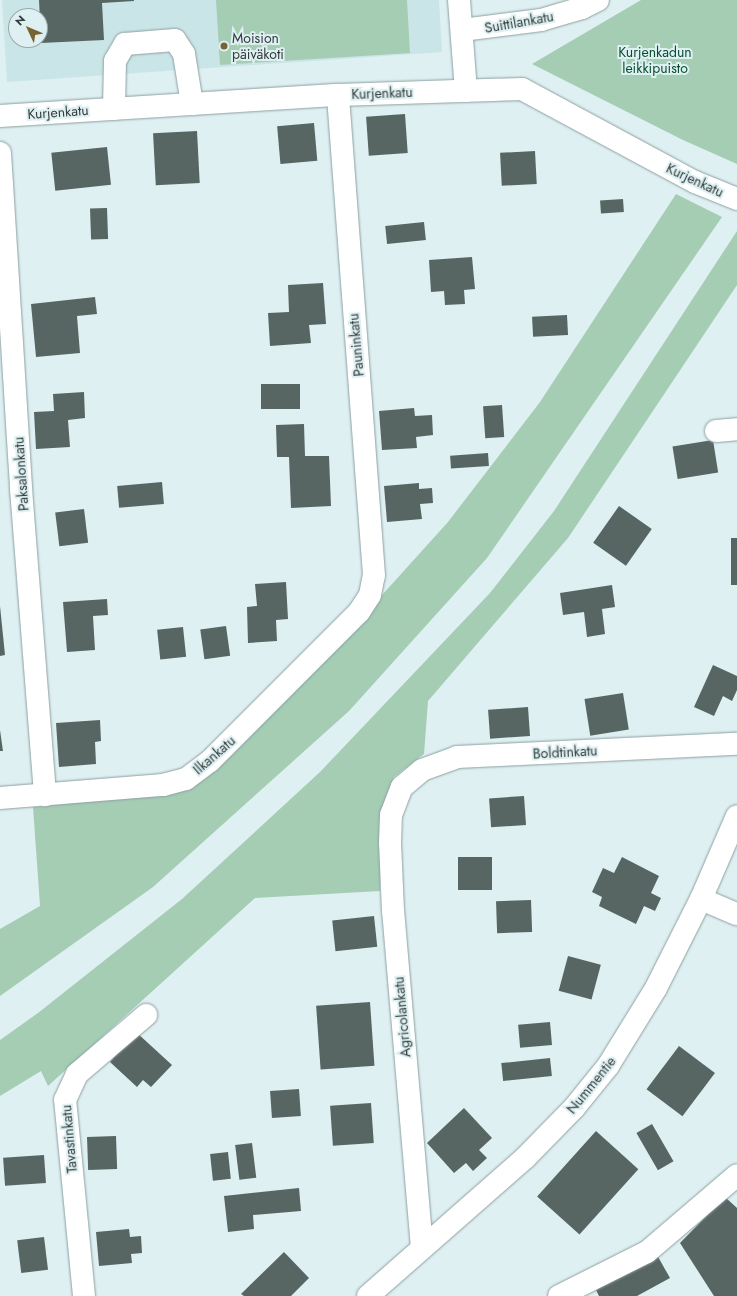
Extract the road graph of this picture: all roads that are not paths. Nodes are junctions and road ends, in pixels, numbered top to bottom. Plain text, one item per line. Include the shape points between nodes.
1 (459, 0) edge
2 (598, 0) edge
3 (462, 30) junction
4 (466, 91) junction
5 (338, 95) junction
6 (192, 104) junction
7 (114, 109) junction
8 (0, 116) edge
9 (0, 153) edge
10 (737, 199) edge
11 (370, 595) joint
12 (737, 744) edge
13 (402, 787) joint
14 (45, 795) junction
15 (0, 798) edge
16 (737, 816) edge
17 (701, 899) junction
18 (737, 914) edge
19 (146, 1015) dead end
20 (737, 1175) edge
21 (422, 1248) junction
22 (84, 1296) edge
23 (368, 1296) edge
24 (559, 1296) edge

1 - 3 street
2 - 3 street, Suittilankatu via 582,8 541,20
3 - 4 street
4 - 5 street, Kurjenkatu
4 - 10 street, Kurjenkatu via 522,89 695,182
5 - 6 street, Kurjenkatu
5 - 11 street, Pauninkatu via 374,575
6 - 7 street, Kurjenkatu
6 - 7 street via 184,54 175,40 125,44 115,61
7 - 8 street, Kurjenkatu
9 - 14 street, Paksalonkatu via 21,489
11 - 14 street, Ilkankatu via 359,612 210,761 186,779 163,785
12 - 13 street, Boldtinkatu via 457,758 441,761 422,770
13 - 21 street, Agricolankatu via 391,815 390,843 393,911
14 - 15 street, Ilkankatu
16 - 17 street, Nummentie
17 - 18 street
17 - 21 street, Nummentie via 656,988 608,1066 574,1108 526,1158
19 - 22 street, Tavastinkatu via 77,1074 65,1100
20 - 24 street via 647,1252
21 - 23 street, Nummentie

